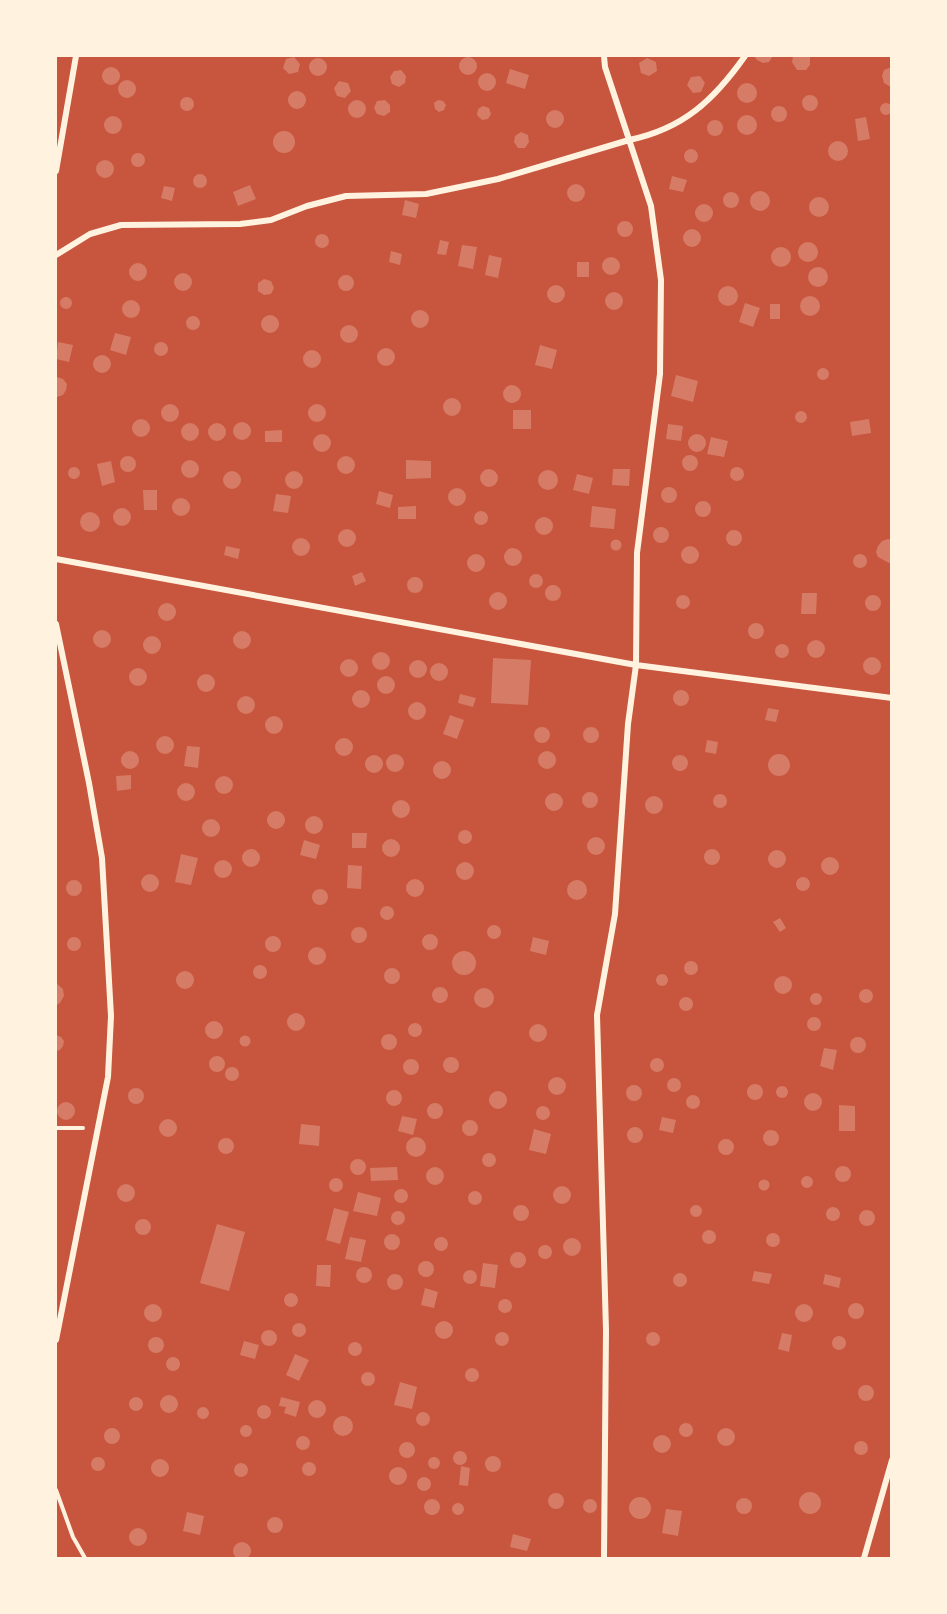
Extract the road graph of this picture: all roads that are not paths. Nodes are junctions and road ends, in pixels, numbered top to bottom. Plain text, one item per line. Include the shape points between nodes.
1 (76, 56) edge
2 (604, 56) edge
3 (745, 56) edge
4 (629, 140) junction
5 (56, 171) edge
6 (56, 255) edge
7 (56, 559) edge
8 (56, 624) edge
9 (636, 665) junction
10 (891, 698) edge
11 (56, 1340) edge
12 (891, 1460) edge
13 (604, 1558) edge
14 (864, 1558) edge

1 - 5 street
2 - 4 street
3 - 4 street via 688,118 651,136
4 - 6 street via 498,179 426,194 346,196 271,220 121,225 90,234
4 - 9 street via 651,206 661,280 660,374 637,553
7 - 9 street
8 - 11 street via 102,858 111,1016 108,1077
9 - 10 street
9 - 13 street via 628,724 615,914 597,1015 606,1330
12 - 14 street

